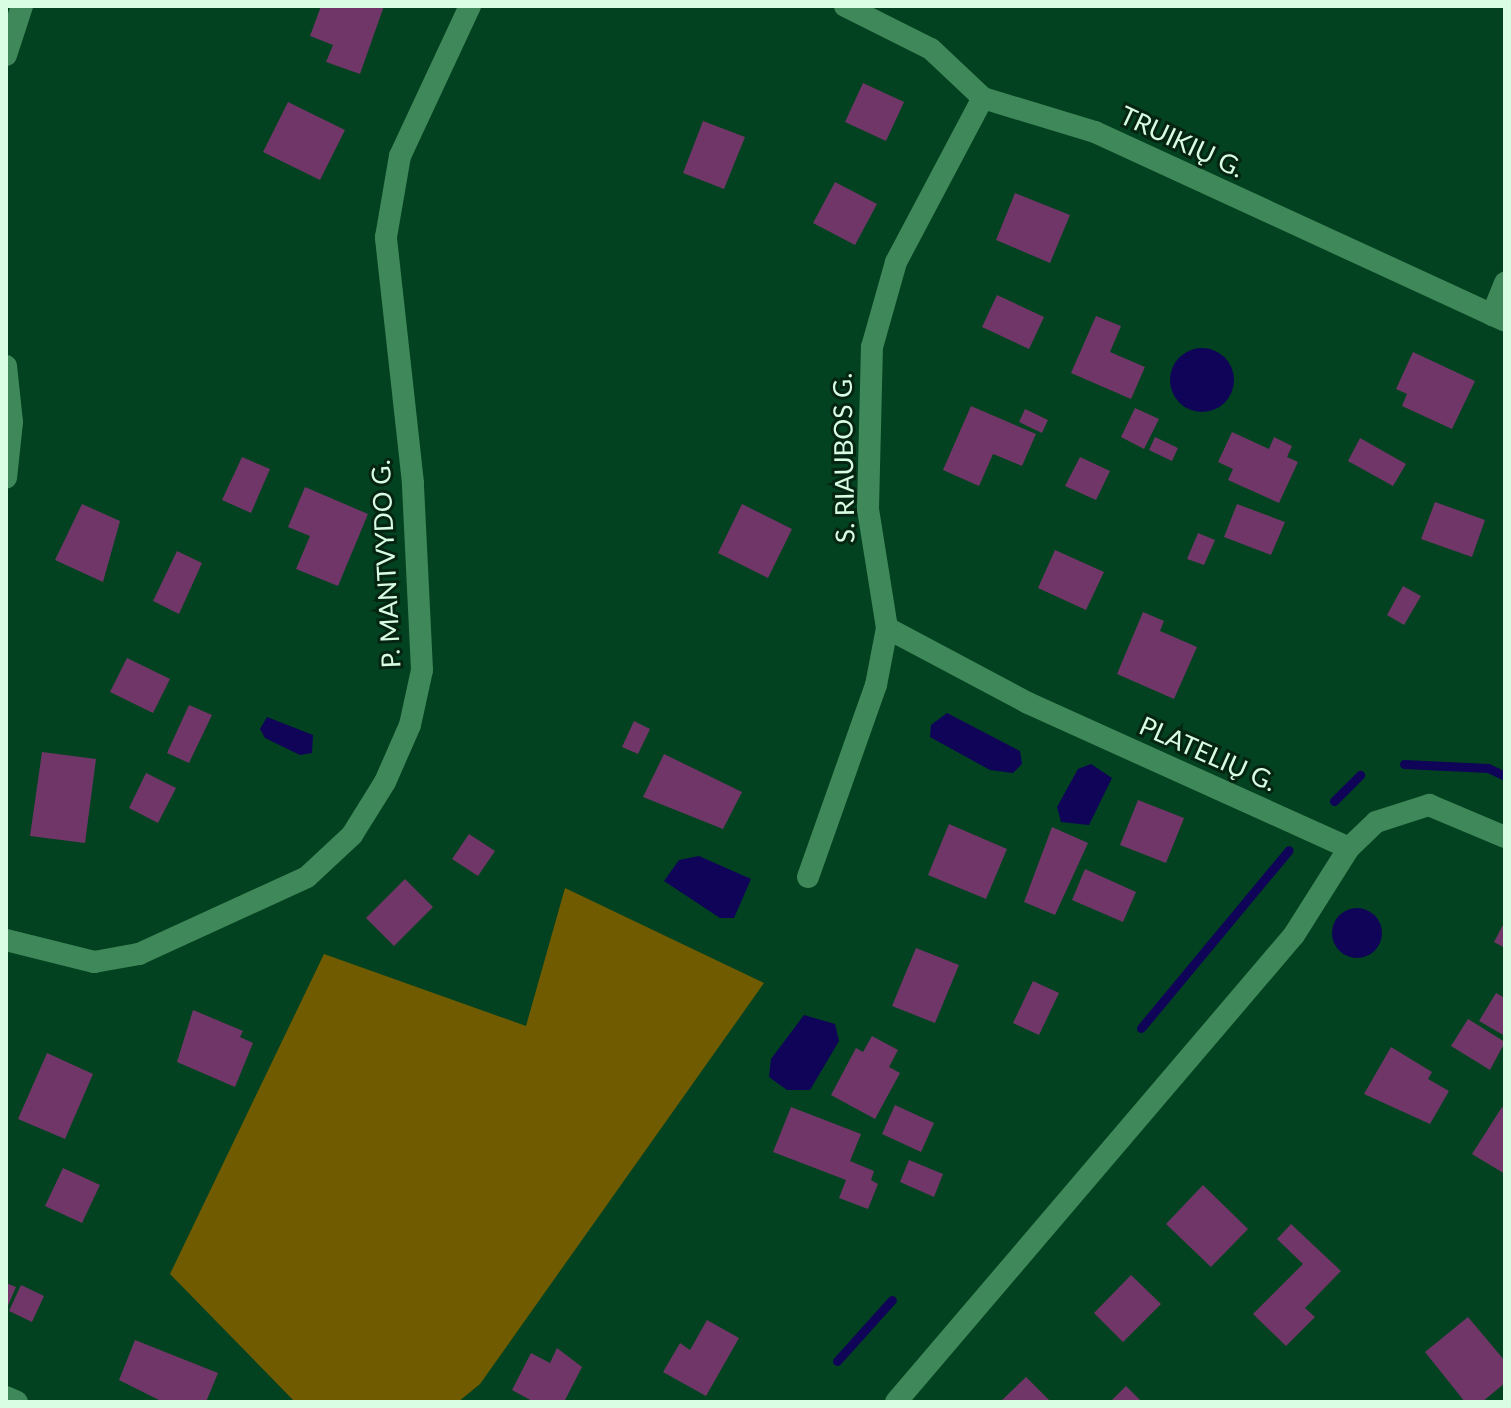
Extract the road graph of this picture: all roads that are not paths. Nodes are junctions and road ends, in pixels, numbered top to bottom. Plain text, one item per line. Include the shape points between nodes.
1 (22, 6) edge
2 (470, 6) edge
3 (845, 6) edge
4 (6, 55) edge
5 (983, 98) junction
6 (1505, 283) edge
7 (1498, 318) edge
8 (6, 366) edge
9 (6, 478) edge
10 (887, 628) junction
11 (1505, 837) edge
12 (1349, 848) junction
13 (808, 877) dead end
14 (6, 940) edge
15 (6, 1397) edge
16 (17, 1402) edge
17 (896, 1402) edge

1 - 4 street
2 - 14 street, P. MANTVYDO G. via 400,156 386,237 413,483 422,670 410,725 385,782 352,835 307,877 139,954 94,962
3 - 5 street, TRUIKIŲ G. via 931,49
5 - 7 street, TRUIKIŲ G. via 1095,132
5 - 10 street, S. RIAUBOS G. via 896,262 872,347 868,509
6 - 7 street
8 - 9 street via 12,422
10 - 12 street, PLATELIŲ G. via 1028,703
10 - 13 street, S. RIAUBOS G. via 876,685
11 - 12 street via 1429,805 1376,822
12 - 17 street via 1294,935
15 - 16 street

